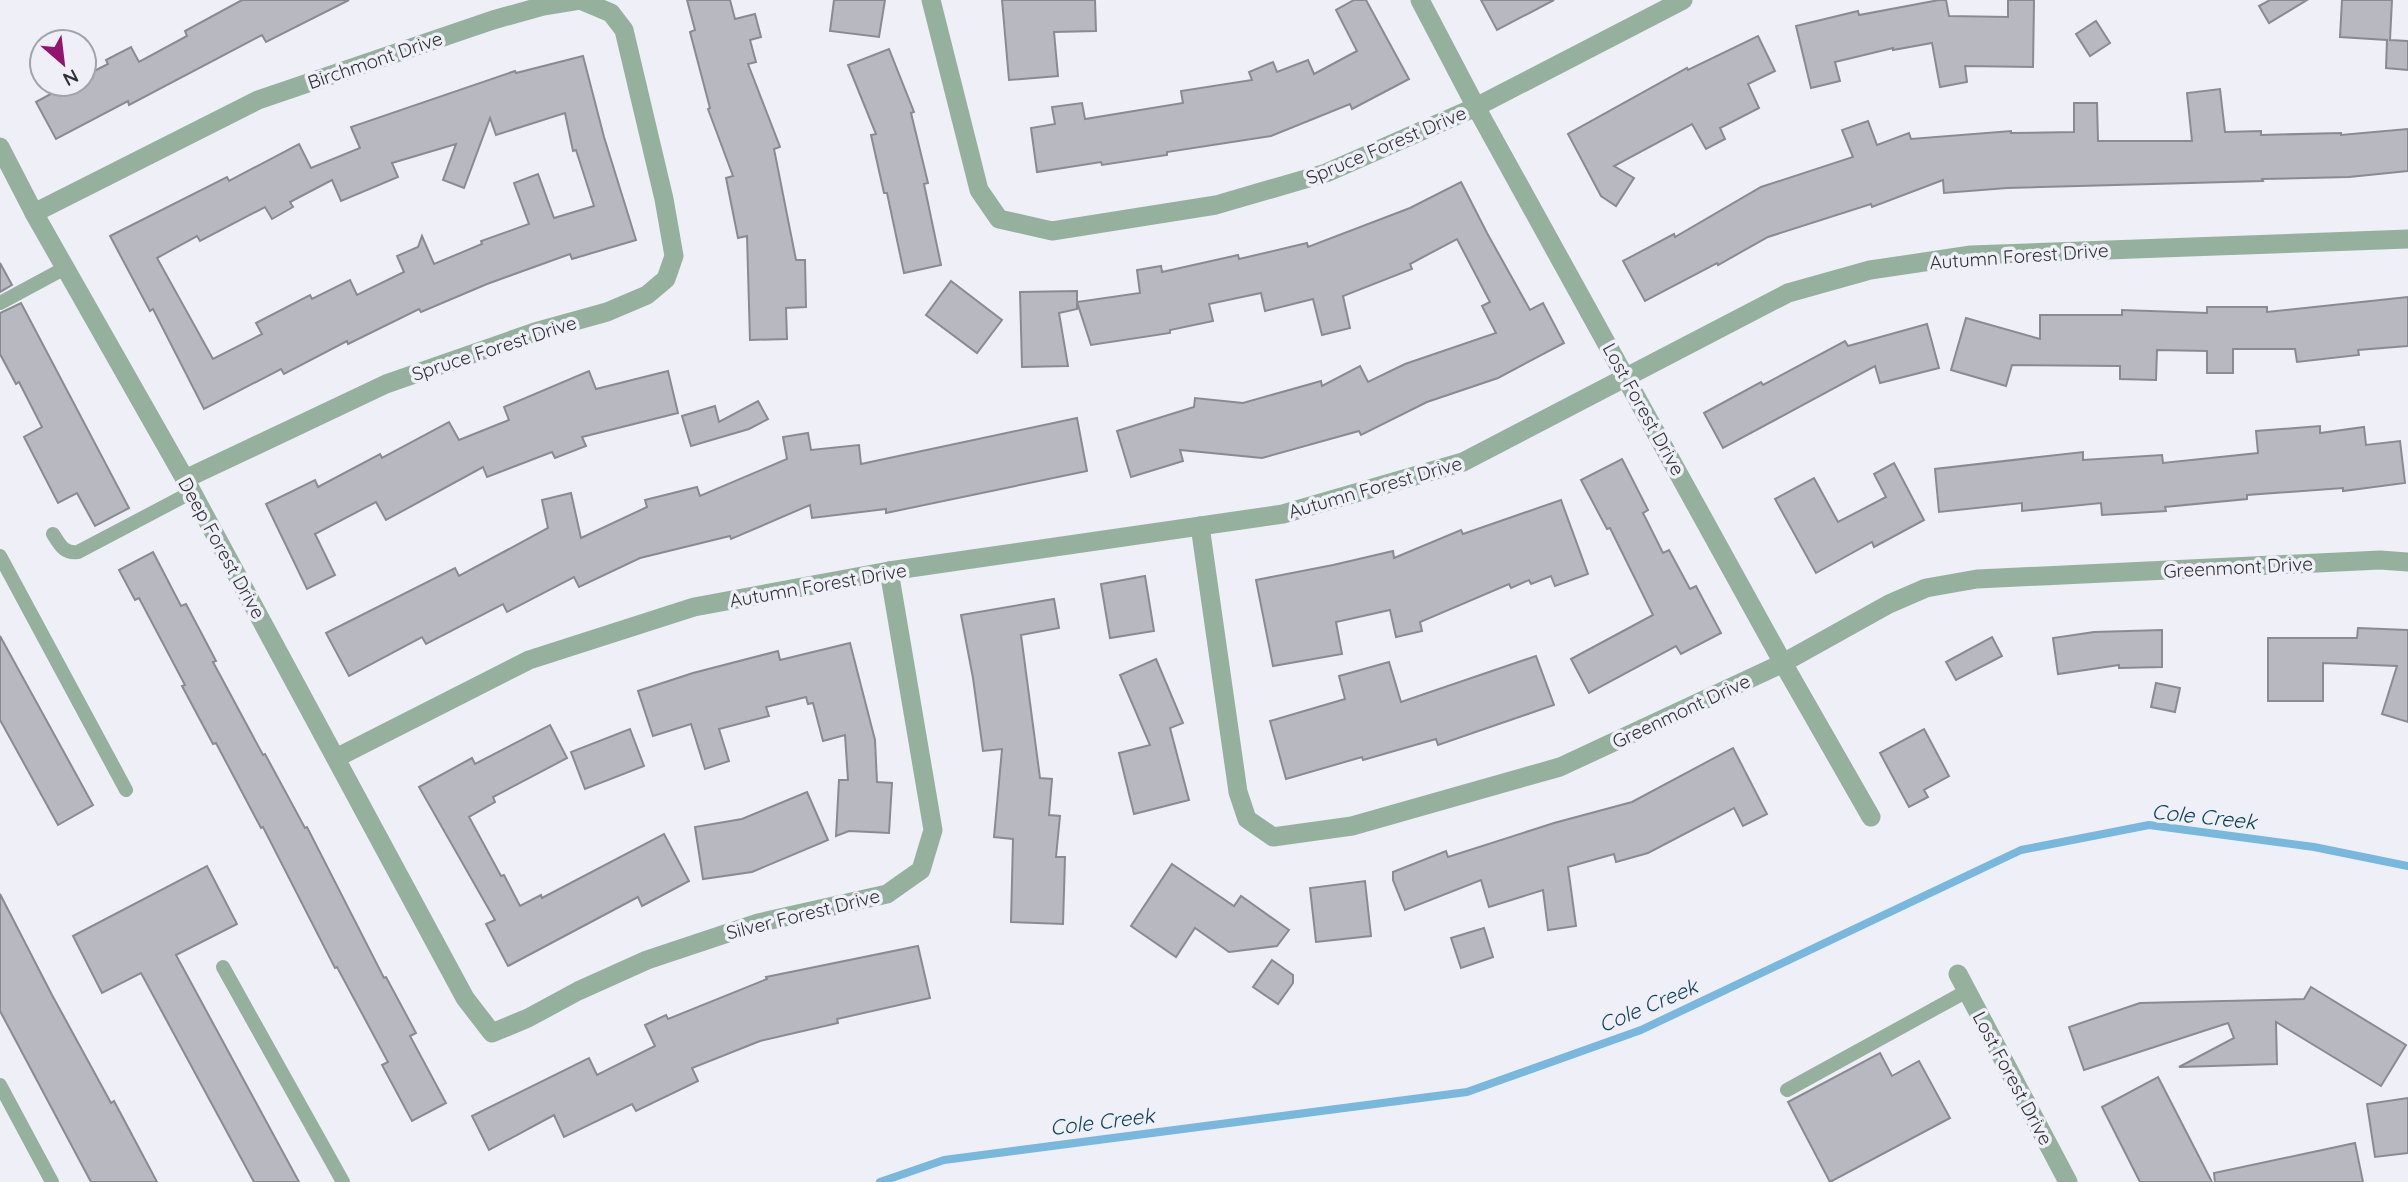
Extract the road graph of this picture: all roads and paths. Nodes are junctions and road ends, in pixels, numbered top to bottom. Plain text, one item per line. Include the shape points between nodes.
1 (931, 0) edge
2 (1420, 0) edge
3 (1683, 0) edge
4 (1476, 107) junction
5 (648, 132) joint
6 (0, 148) edge
7 (34, 213) junction
8 (2408, 239) edge
9 (65, 268) junction
10 (0, 303) edge
11 (1627, 379) junction
12 (188, 486) junction
13 (1199, 526) junction
14 (52, 534) dead end
15 (0, 556) edge
16 (2408, 562) edge
17 (890, 571) junction
18 (1783, 663) junction
19 (336, 758) junction
20 (125, 790) dead end
21 (1871, 817) dead end
22 (439, 950) joint
23 (223, 967) dead end
24 (1962, 982) joint
25 (0, 1085) edge
26 (1787, 1090) dead end
27 (52, 1182) edge
28 (343, 1182) edge
29 (2068, 1182) edge

1 - 4 street, Spruce Forest Drive via 979,190 999,219 1052,231 1216,205 1326,173
2 - 4 street, Lost Forest Drive
3 - 4 street, Spruce Forest Drive
4 - 11 street, Lost Forest Drive
5 - 7 street, Birchmont Drive via 624,30 611,13 580,0 493,20 258,100
5 - 12 street, Spruce Forest Drive via 674,256 666,279 647,295 386,384
6 - 7 street, Deep Forest Drive
7 - 9 street, Deep Forest Drive
8 - 11 street, Autumn Forest Drive via 1972,255 1870,270 1788,293
9 - 10 lane
9 - 12 street, Deep Forest Drive
11 - 13 street, Autumn Forest Drive via 1463,462 1283,514
11 - 18 street, Lost Forest Drive
12 - 14 lane via 78,552 63,549
12 - 19 street, Deep Forest Drive
13 - 17 street, Autumn Forest Drive
13 - 18 street, Greenmont Drive via 1238,792 1247,819 1273,837 1352,826 1560,767
15 - 20 lane
16 - 18 street, Greenmont Drive via 1977,579 1926,588 1889,604
17 - 19 street, Autumn Forest Drive via 694,607 529,660
17 - 22 street, Silver Forest Drive via 933,830 921,870 887,894 758,923 647,960 492,1033 465,998
18 - 21 street, Lost Forest Drive
19 - 22 street, Deep Forest Drive
23 - 28 lane
24 - 26 lane
24 - 29 street, Lost Forest Drive
25 - 27 lane

